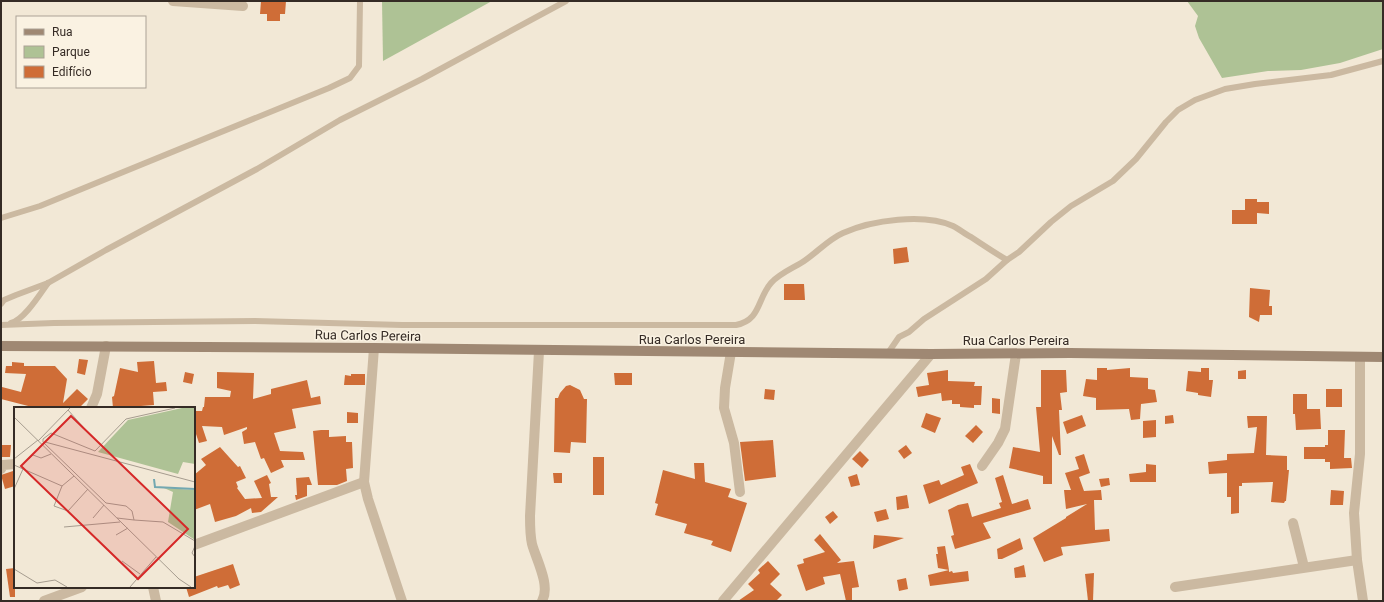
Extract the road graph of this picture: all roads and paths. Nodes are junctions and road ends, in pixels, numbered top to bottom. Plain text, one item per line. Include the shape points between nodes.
1 (173, 1) edge
2 (360, 1) edge
3 (566, 1) edge
4 (243, 6) dead end
5 (1383, 61) edge
6 (1, 218) edge
7 (1007, 260) junction
8 (48, 283) junction
9 (1, 304) edge
10 (1, 321) edge
11 (1, 325) edge
12 (1, 346) edge
13 (106, 346) junction
14 (374, 348) junction
15 (539, 350) junction
16 (731, 352) junction
17 (888, 353) junction
18 (931, 354) junction
19 (1016, 354) junction
20 (1360, 357) junction
21 (1383, 357) edge
22 (91, 407) edge
23 (14, 464) edge
24 (982, 466) dead end
25 (1, 470) edge
26 (364, 482) junction
27 (740, 492) dead end
28 (1293, 523) dead end
29 (195, 545) edge
30 (1357, 560) junction
31 (1304, 567) junction
32 (1175, 587) dead end
33 (79, 588) edge
34 (153, 588) edge
35 (44, 601) edge
36 (156, 601) edge
37 (402, 601) edge
38 (542, 601) edge
39 (723, 601) edge
40 (1362, 601) edge

1 - 4 street
2 - 6 lane via 359,66 350,78 40,206
3 - 8 lane via 340,120 257,169
5 - 7 lane via 1331,75 1225,89 1195,100 1178,110 1136,160 1113,181 1071,206
7 - 11 lane via 954,226 937,221 912,219 869,226 833,239 771,282 751,318 736,325 402,325 255,321
7 - 17 lane via 986,279 900,337
8 - 9 lane via 4,300
8 - 10 lane via 23,315 13,323 5,324
12 - 13 main road, Rua Carlos Pereira
13 - 14 main road, Rua Carlos Pereira
13 - 22 street via 97,394
14 - 15 main road, Rua Carlos Pereira
14 - 26 street
15 - 16 main road, Rua Carlos Pereira
15 - 38 street via 530,516 532,543 546,591
16 - 17 main road, Rua Carlos Pereira
16 - 27 street via 724,408 734,443
17 - 18 main road, Rua Carlos Pereira
18 - 19 main road, Rua Carlos Pereira
18 - 39 street
19 - 20 main road, Rua Carlos Pereira
19 - 24 street via 1005,429
20 - 21 main road, Rua Carlos Pereira
20 - 30 street via 1360,454 1354,513
23 - 25 street via 3,465
26 - 29 street
26 - 37 street
28 - 31 street
30 - 31 street
30 - 40 street
31 - 32 street
33 - 35 street
34 - 36 street

